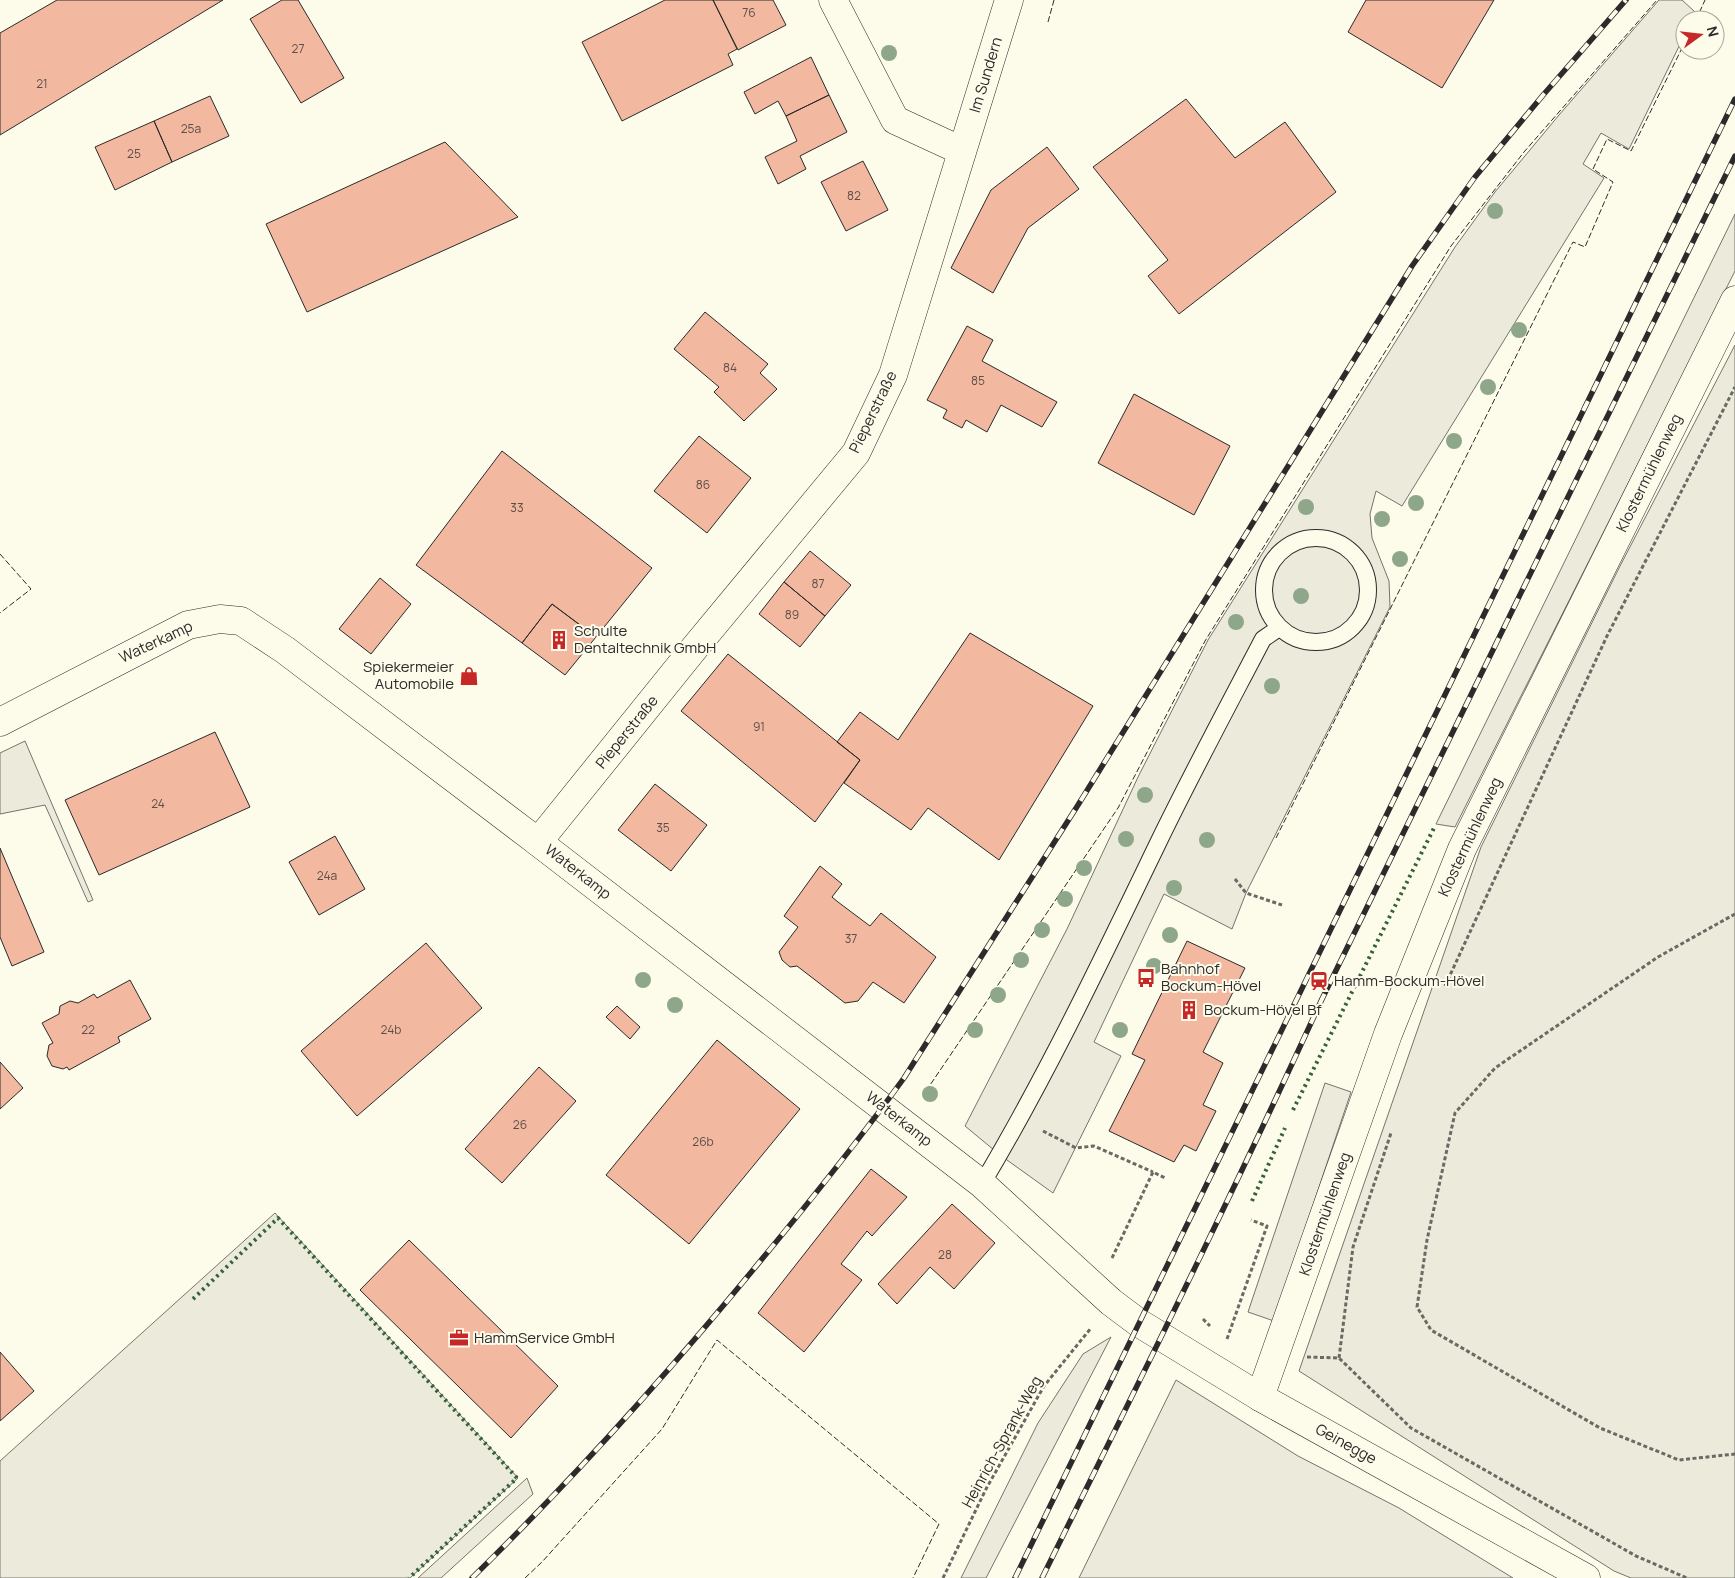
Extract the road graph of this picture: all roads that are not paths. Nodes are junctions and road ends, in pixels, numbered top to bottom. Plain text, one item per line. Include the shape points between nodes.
1 (833, 0) edge
2 (1010, 0) edge
3 (962, 151) junction
4 (1735, 300) edge
5 (1279, 628) junction
6 (0, 722) edge
7 (538, 842) junction
8 (982, 1184) junction
9 (1102, 1294) joint
10 (1260, 1397) junction
11 (1586, 1578) edge

1 - 3 street via 895,120
2 - 3 street, Im Sundern
3 - 7 street, Pieperstraße via 893,375 856,453
4 - 10 street, Klostermühlenweg via 1462,849 1388,1034
5 - 5 lane via 1303,642 1330,642 1354,628 1368,604 1368,576 1354,552 1330,539 1302,539 1279,552 1265,576 1265,604
5 - 8 lane via 1263,640 1254,656 1021,1119
6 - 7 street, Waterkamp via 188,625 220,619 242,621
7 - 8 street, Waterkamp
8 - 9 street, Waterkamp
9 - 10 street, Geinegge via 1139,1323
10 - 11 street, Geinegge

